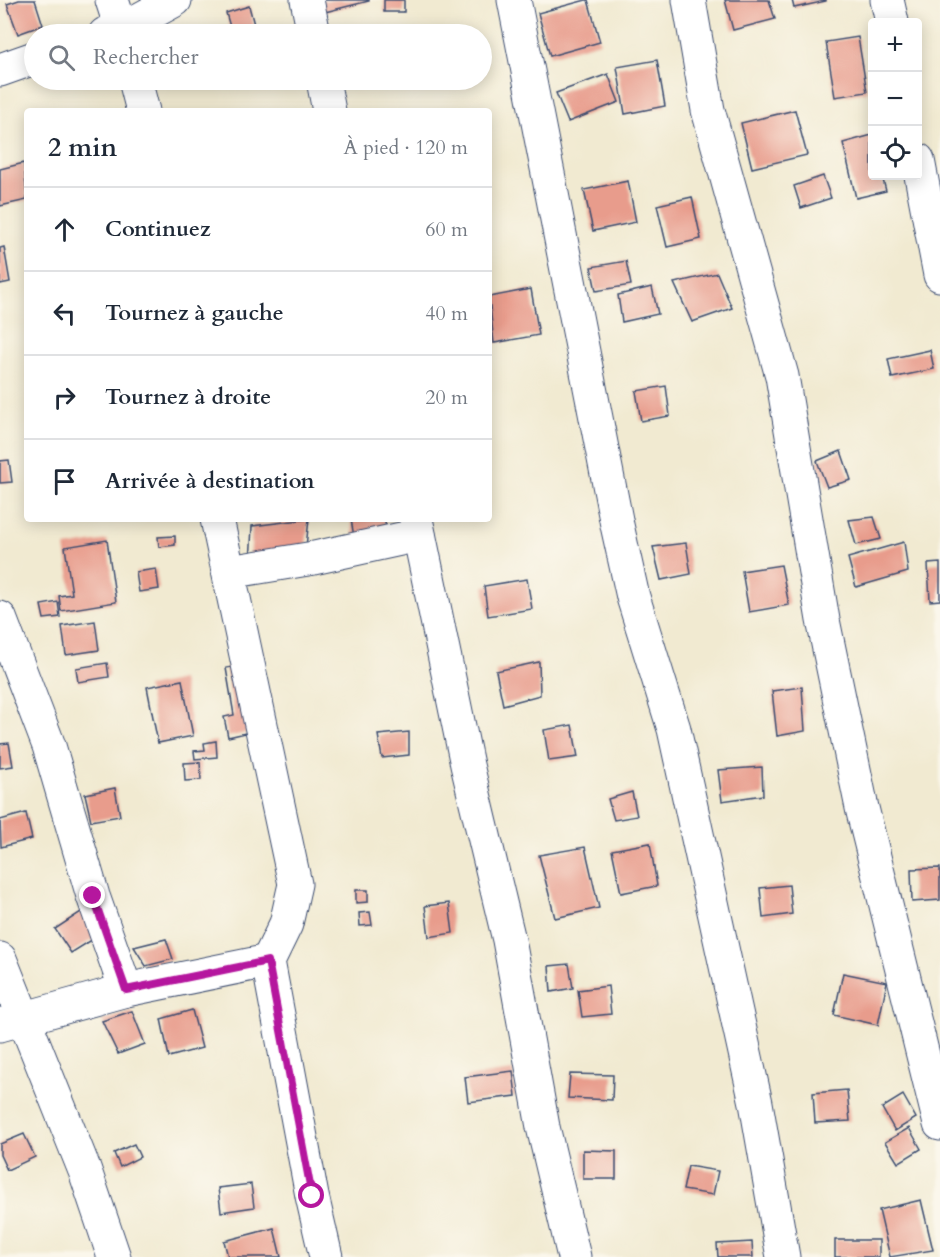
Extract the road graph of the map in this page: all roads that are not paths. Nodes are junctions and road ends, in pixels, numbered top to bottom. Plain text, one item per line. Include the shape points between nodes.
1 (175, 0) edge
2 (307, 0) edge
3 (514, 0) edge
4 (689, 0) edge
5 (887, 0) edge
6 (891, 18) edge
7 (116, 24) edge
8 (312, 24) edge
9 (24, 62) edge
10 (0, 70) edge
11 (138, 90) edge
12 (325, 90) edge
13 (142, 108) edge
14 (328, 108) edge
15 (922, 180) edge
16 (940, 275) edge
17 (218, 522) edge
18 (417, 527) edge
19 (229, 572) junction
20 (0, 618) edge
21 (0, 959) edge
22 (268, 961) junction
23 (126, 990) junction
24 (13, 1021) edge
25 (940, 1124) edge
26 (114, 1257) edge
27 (326, 1257) edge
28 (574, 1257) edge
29 (783, 1257) edge

1 - 7 street
2 - 8 street
3 - 29 street via 617,525 633,597 675,729 756,1102
4 - 25 street via 708,110 782,376 824,620 862,808
5 - 6 street
9 - 10 street
11 - 13 street
12 - 14 street
15 - 16 street
17 - 19 street
18 - 19 street via 314,558
18 - 28 street via 509,940 543,1127
19 - 22 street via 295,884 286,924
20 - 23 street via 49,746 93,896
21 - 24 street
22 - 23 street
22 - 27 street
23 - 24 street
24 - 26 street via 85,1172

